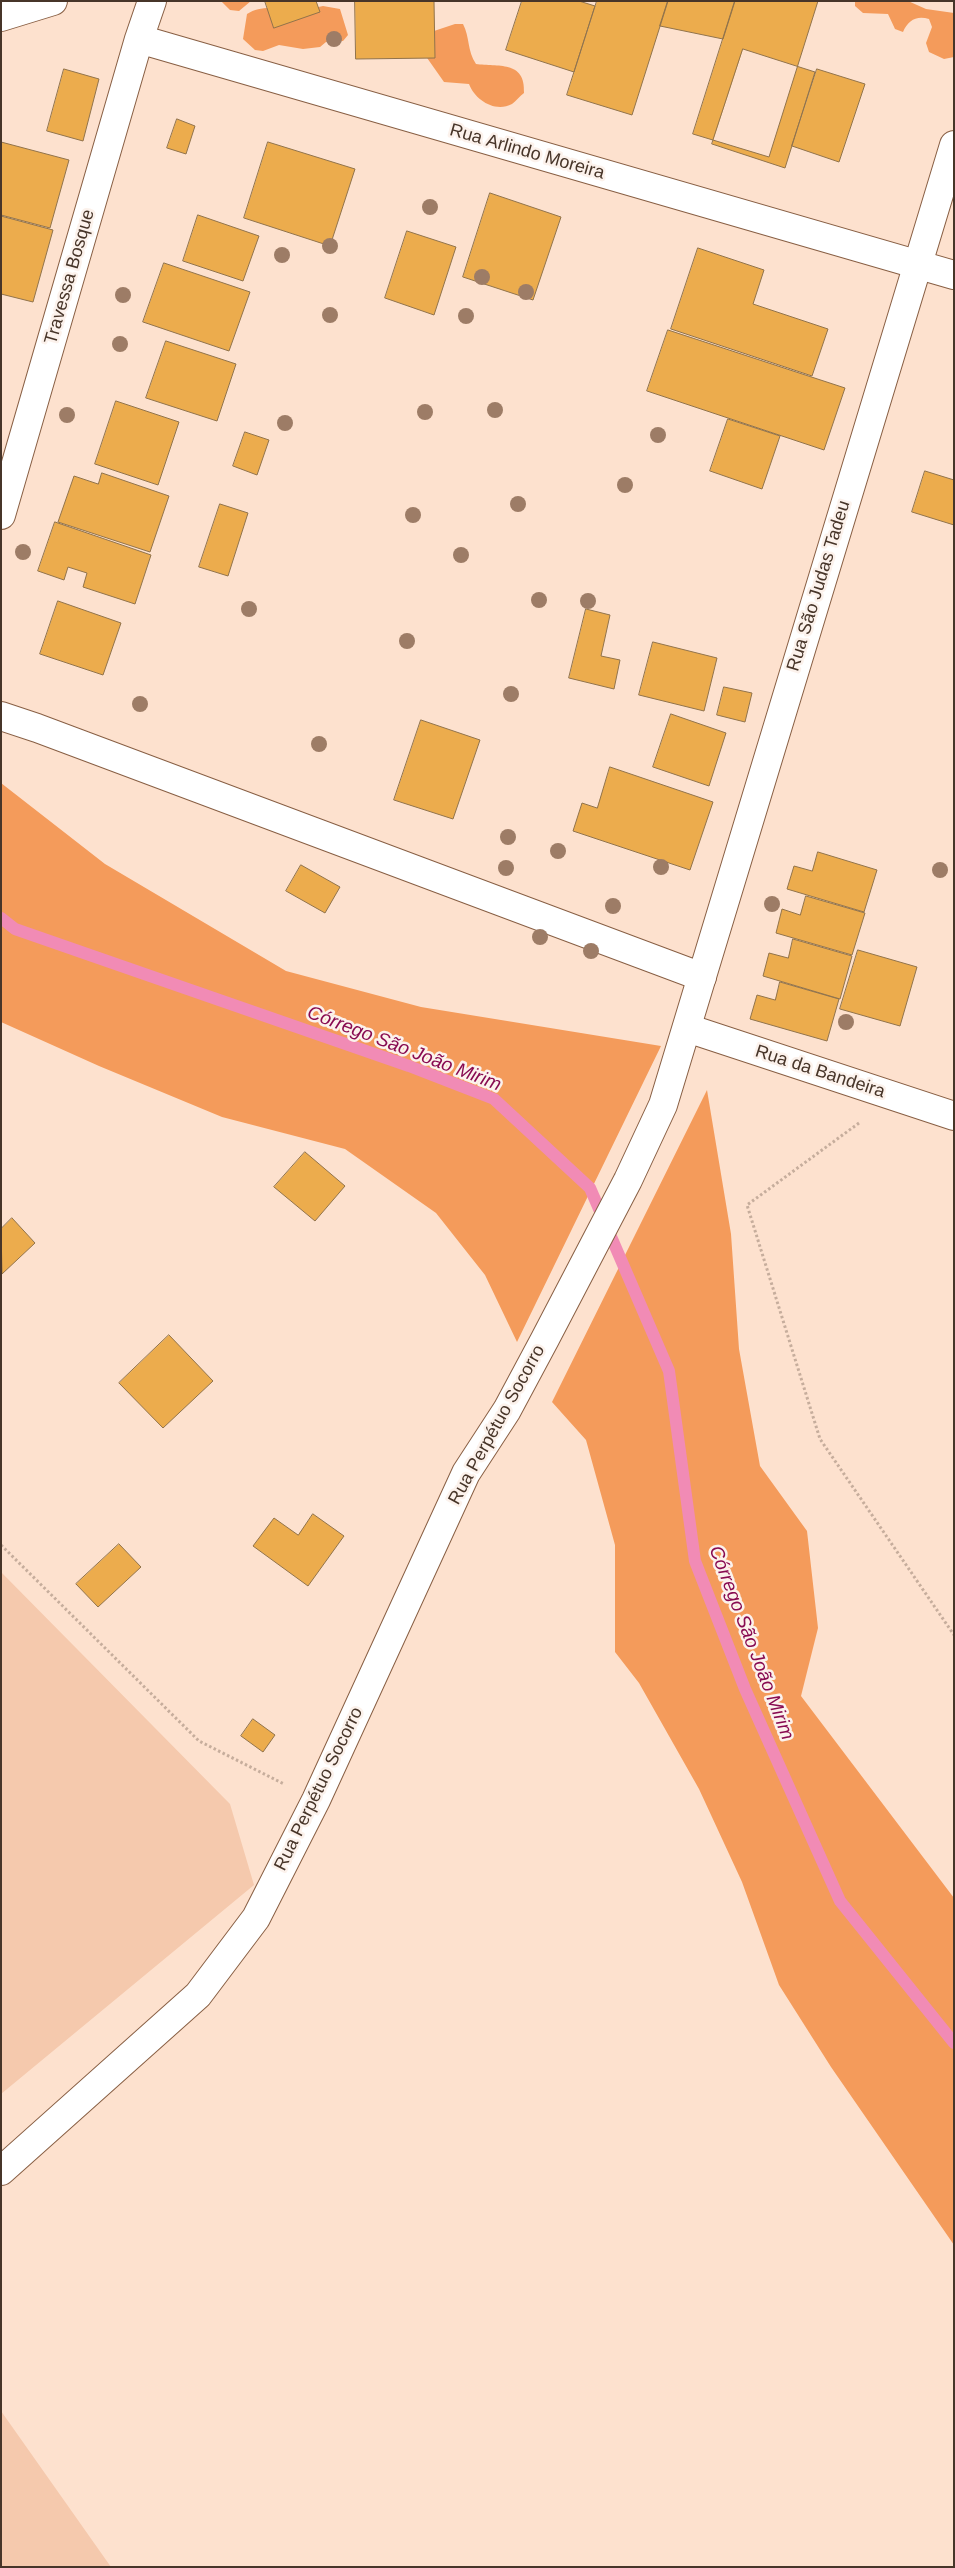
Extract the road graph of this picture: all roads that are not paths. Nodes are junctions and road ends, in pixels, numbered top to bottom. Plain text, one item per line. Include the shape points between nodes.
1 (53, 1) edge
2 (152, 1) edge
3 (1, 17) edge
4 (139, 40) junction
5 (954, 145) edge
6 (916, 264) junction
7 (954, 275) edge
8 (1, 516) edge
9 (1, 716) edge
10 (702, 977) junction
11 (686, 1028) junction
12 (954, 1116) edge
13 (545, 1338) joint
14 (1, 2172) edge

1 - 3 street
2 - 4 street
4 - 6 street, Rua Arlindo Moreira
4 - 8 street, Travessa Bosque
5 - 6 street, Rua São Judas Tadeu
6 - 7 street, Rua Arlindo Moreira
6 - 10 street, Rua São Judas Tadeu
9 - 10 street
10 - 11 street, Rua São Judas Tadeu
11 - 12 street, Rua da Bandeira
11 - 13 street, Rua São Judas Tadeu via 663,1105 628,1180
13 - 14 street, Rua Perpétuo Socorro via 507,1410 466,1473 316,1800 256,1918 198,1995

